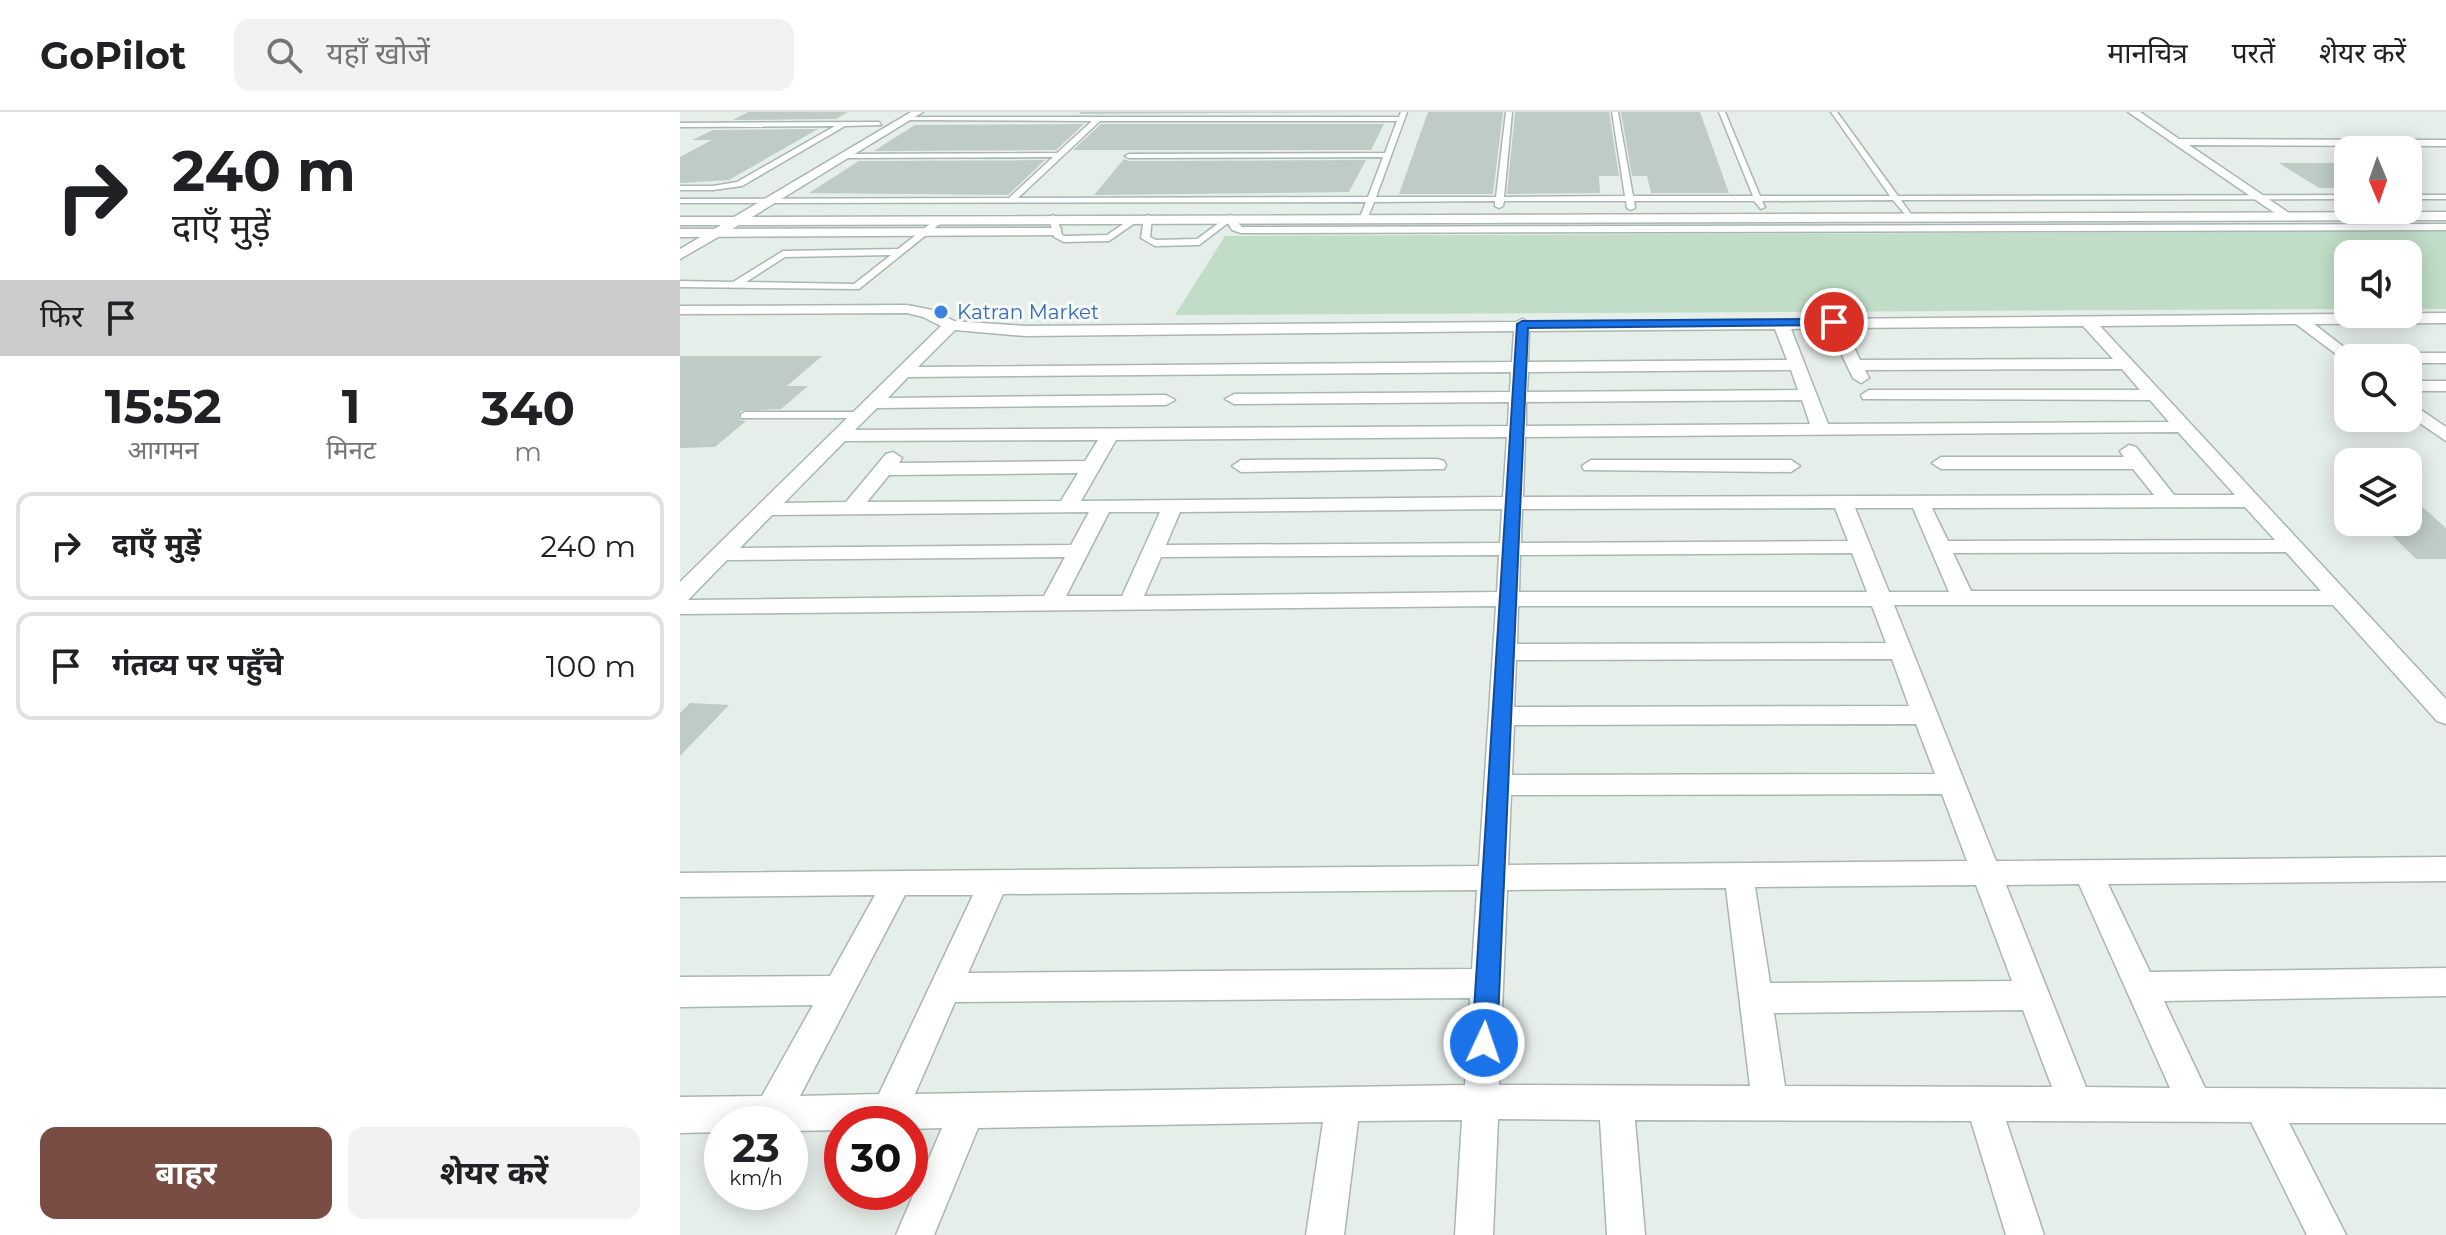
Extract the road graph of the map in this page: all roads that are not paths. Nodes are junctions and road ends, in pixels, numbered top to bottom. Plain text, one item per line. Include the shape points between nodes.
1 (918, 112) edge
2 (1509, 112) edge
3 (1615, 112) edge
4 (1722, 112) edge
5 (1834, 112) edge
6 (2133, 112) edge
7 (902, 116) edge
8 (1403, 116) edge
9 (691, 117) dead end
10 (1098, 119) junction
11 (680, 124) edge
12 (844, 124) junction
13 (879, 124) junction
14 (2178, 142) junction
15 (2446, 143) edge
16 (1062, 155) junction
17 (1388, 155) junction
18 (846, 156) junction
19 (1129, 156) dead end
20 (680, 188) edge
21 (2257, 197) junction
22 (2334, 197) edge
23 (2422, 197) edge
24 (2446, 197) edge
25 (772, 200) junction
26 (1011, 200) junction
27 (680, 201) edge
28 (1499, 203) junction
29 (1630, 203) junction
30 (1759, 203) junction
31 (754, 206) junction
32 (2334, 206) edge
33 (2422, 206) edge
34 (2446, 206) edge
35 (2271, 207) junction
36 (1367, 208) junction
37 (1902, 208) junction
38 (680, 211) edge
39 (737, 216) junction
40 (2285, 216) junction
41 (2446, 216) edge
42 (1230, 217) junction
43 (1143, 218) junction
44 (942, 219) junction
45 (680, 221) edge
46 (1054, 225) junction
47 (719, 226) junction
48 (2446, 227) edge
49 (925, 232) junction
50 (680, 233) edge
51 (697, 233) junction
52 (680, 242) edge
53 (899, 252) junction
54 (680, 255) edge
55 (680, 284) edge
56 (735, 285) junction
57 (680, 310) edge
58 (2446, 318) edge
59 (2299, 319) junction
60 (2087, 321) junction
61 (1834, 322) junction
62 (1781, 323) junction
63 (1522, 324) junction
64 (951, 325) junction
65 (2334, 347) edge
66 (2422, 358) edge
67 (2446, 358) edge
68 (2125, 364) junction
69 (1797, 365) junction
70 (1855, 365) junction
71 (1520, 367) junction
72 (1248, 369) junction
73 (1183, 370) junction
74 (901, 372) junction
75 (2422, 386) edge
76 (2446, 386) edge
77 (1808, 395) junction
78 (1869, 395) junction
79 (2153, 395) junction
80 (1518, 396) junction
81 (1234, 399) junction
82 (1166, 400) junction
83 (865, 409) junction
84 (745, 416) dead end
85 (2422, 417) edge
86 (2425, 419) junction
87 (2446, 419) edge
88 (2182, 427) junction
89 (2110, 428) junction
90 (1821, 429) junction
91 (1885, 429) junction
92 (1922, 429) junction
93 (1777, 430) junction
94 (1516, 431) junction
95 (1588, 431) junction
96 (1441, 432) junction
97 (1219, 433) junction
98 (1255, 433) junction
99 (1110, 434) junction
100 (1147, 434) junction
101 (838, 436) junction
102 (911, 436) junction
103 (2446, 436) edge
104 (2138, 463) junction
105 (1437, 465) junction
106 (1591, 466) junction
107 (1791, 466) junction
108 (1091, 467) junction
109 (884, 469) junction
110 (1951, 482) junction
111 (1233, 485) junction
112 (2168, 501) junction
113 (2251, 501) junction
114 (1594, 502) junction
115 (1803, 502) junction
116 (1843, 502) junction
117 (1920, 502) junction
118 (1431, 503) junction
119 (1513, 503) junction
120 (1102, 506) junction
121 (1173, 506) junction
122 (1067, 507) junction
123 (766, 509) junction
124 (851, 509) junction
125 (2292, 546) junction
126 (1860, 547) junction
127 (1941, 547) junction
128 (1511, 548) junction
129 (1079, 551) junction
130 (1152, 551) junction
131 (721, 554) junction
132 (680, 595) edge
133 (1963, 598) junction
134 (2339, 598) junction
135 (1508, 599) junction
136 (1880, 599) junction
137 (1130, 603) junction
138 (1051, 604) junction
139 (680, 607) edge
140 (1900, 651) junction
141 (1505, 652) junction
142 (1923, 715) junction
143 (2446, 715) edge
144 (1502, 716) junction
145 (1950, 784) junction
146 (1498, 785) junction
147 (2446, 869) edge
148 (2088, 873) junction
149 (1739, 874) junction
150 (1984, 874) junction
151 (1493, 878) junction
152 (897, 883) junction
153 (993, 883) junction
154 (680, 885) edge
155 (2446, 982) edge
156 (1487, 983) junction
157 (2141, 987) junction
158 (946, 988) junction
159 (839, 990) junction
160 (680, 992) edge
161 (2032, 995) junction
162 (1757, 998) junction
163 (1481, 1102) junction
164 (1616, 1103) junction
165 (1770, 1104) junction
166 (1983, 1104) junction
167 (1343, 1105) junction
168 (2076, 1105) junction
169 (776, 1106) edge
170 (892, 1106) edge
171 (2196, 1106) junction
172 (2261, 1106) junction
173 (2446, 1106) edge
174 (968, 1110) junction
175 (928, 1111) edge
176 (704, 1115) edge
177 (681, 1116) edge
178 (915, 1235) edge
179 (1325, 1235) edge
180 (1474, 1235) edge
181 (1626, 1235) edge
182 (2025, 1235) edge
183 (2327, 1235) edge

1 - 7 street
2 - 28 lane
3 - 29 lane
4 - 30 lane
5 - 37 lane
6 - 14 street
7 - 10 lane
7 - 13 street
7 - 18 street
8 - 10 lane
8 - 17 lane
9 - 11 lane
10 - 16 lane
11 - 12 lane
12 - 13 lane
12 - 20 lane via 739,184
13 - 31 street
14 - 15 street
14 - 21 street
16 - 18 lane
16 - 26 lane
17 - 19 lane
17 - 36 lane
18 - 25 street
21 - 22 lane
21 - 35 street
21 - 37 lane
23 - 24 lane
25 - 26 lane
25 - 31 street
26 - 36 lane
27 - 31 lane
28 - 29 street
28 - 36 street
29 - 30 street
30 - 37 street
31 - 36 street
31 - 39 street
32 - 35 street
33 - 34 street
35 - 37 street
35 - 40 street
36 - 37 street
36 - 42 street
37 - 40 street
38 - 39 street
39 - 44 street
39 - 47 street
40 - 41 street
42 - 43 street
42 - 43 lane via 1206,239 1193,243 1149,242
42 - 48 lane via 1241,230
43 - 46 street
43 - 46 lane via 1109,238 1064,239
44 - 46 street
44 - 49 lane
45 - 47 street
46 - 49 street
47 - 49 street
47 - 51 street
47 - 54 street
49 - 53 lane
50 - 51 street
51 - 52 street
53 - 56 lane via 783,254
53 - 56 lane via 856,287
55 - 56 lane
57 - 64 street via 907,309
58 - 59 street
59 - 60 street
59 - 65 street
60 - 61 street
60 - 68 street
61 - 62 street
61 - 70 street
62 - 63 street
62 - 69 street
63 - 64 street via 1025,331
63 - 71 street
64 - 74 street
66 - 67 street
68 - 70 street
68 - 79 street
69 - 71 street
69 - 77 street
70 - 78 street
71 - 72 street
71 - 80 street
72 - 73 street
72 - 81 street
73 - 74 street
73 - 82 street
74 - 83 street
75 - 76 street
77 - 80 street
77 - 90 street
78 - 79 street
78 - 91 street
79 - 88 street
80 - 81 street
80 - 94 street
81 - 97 street
82 - 83 street
82 - 100 street
83 - 84 lane
83 - 101 street
85 - 86 street
86 - 87 street
86 - 103 street
88 - 89 street
88 - 113 street
89 - 92 street
89 - 104 street
90 - 91 street
90 - 93 street
91 - 92 street
92 - 110 street
93 - 95 street
93 - 107 street
94 - 95 street
94 - 96 street
94 - 119 street
95 - 106 street
96 - 98 street
96 - 105 street
97 - 98 street
97 - 100 street
98 - 111 street
99 - 100 street
99 - 102 street
99 - 108 street
101 - 102 street
101 - 123 street
102 - 109 street
104 - 110 street
104 - 112 street
105 - 111 street
105 - 118 street
106 - 107 street
106 - 114 street
107 - 115 street
108 - 109 street
108 - 122 street
109 - 124 street
110 - 112 street
110 - 117 street
111 - 118 street
111 - 121 street
112 - 113 street
113 - 125 street
114 - 115 street
114 - 119 street
115 - 116 street
116 - 117 street
116 - 126 street
117 - 127 street
118 - 119 street
119 - 128 street
120 - 121 street
120 - 122 street
120 - 129 street
121 - 130 street
122 - 124 street
123 - 124 street
123 - 131 street
125 - 127 street
125 - 134 street
126 - 128 street
126 - 136 street
127 - 133 street
128 - 130 street
128 - 135 street
129 - 131 street
129 - 138 street
130 - 137 street
131 - 132 street
133 - 134 street
133 - 136 street
134 - 143 street
135 - 136 street
135 - 137 street
135 - 141 street
136 - 140 street
137 - 138 street
138 - 139 street
140 - 141 street
140 - 142 street
141 - 144 street
142 - 144 street
142 - 145 street
144 - 146 street
145 - 146 street
145 - 150 street
146 - 151 street
147 - 148 street
148 - 150 street
148 - 157 street
149 - 150 street
149 - 151 street
149 - 162 street
150 - 161 street
151 - 153 street
151 - 156 street
152 - 153 street
152 - 154 street
152 - 159 street
153 - 158 street
155 - 157 street
156 - 158 street
156 - 163 street
157 - 171 street
158 - 170 street
159 - 160 street
159 - 169 street
161 - 162 street
161 - 168 street
162 - 165 street
163 - 164 street
163 - 167 street
163 - 180 street
164 - 165 street
164 - 181 street
165 - 166 street
166 - 168 street
166 - 182 street
167 - 174 street
167 - 179 street
168 - 171 street
171 - 172 street
172 - 173 street
172 - 183 street
174 - 175 street
174 - 178 street
176 - 177 street

